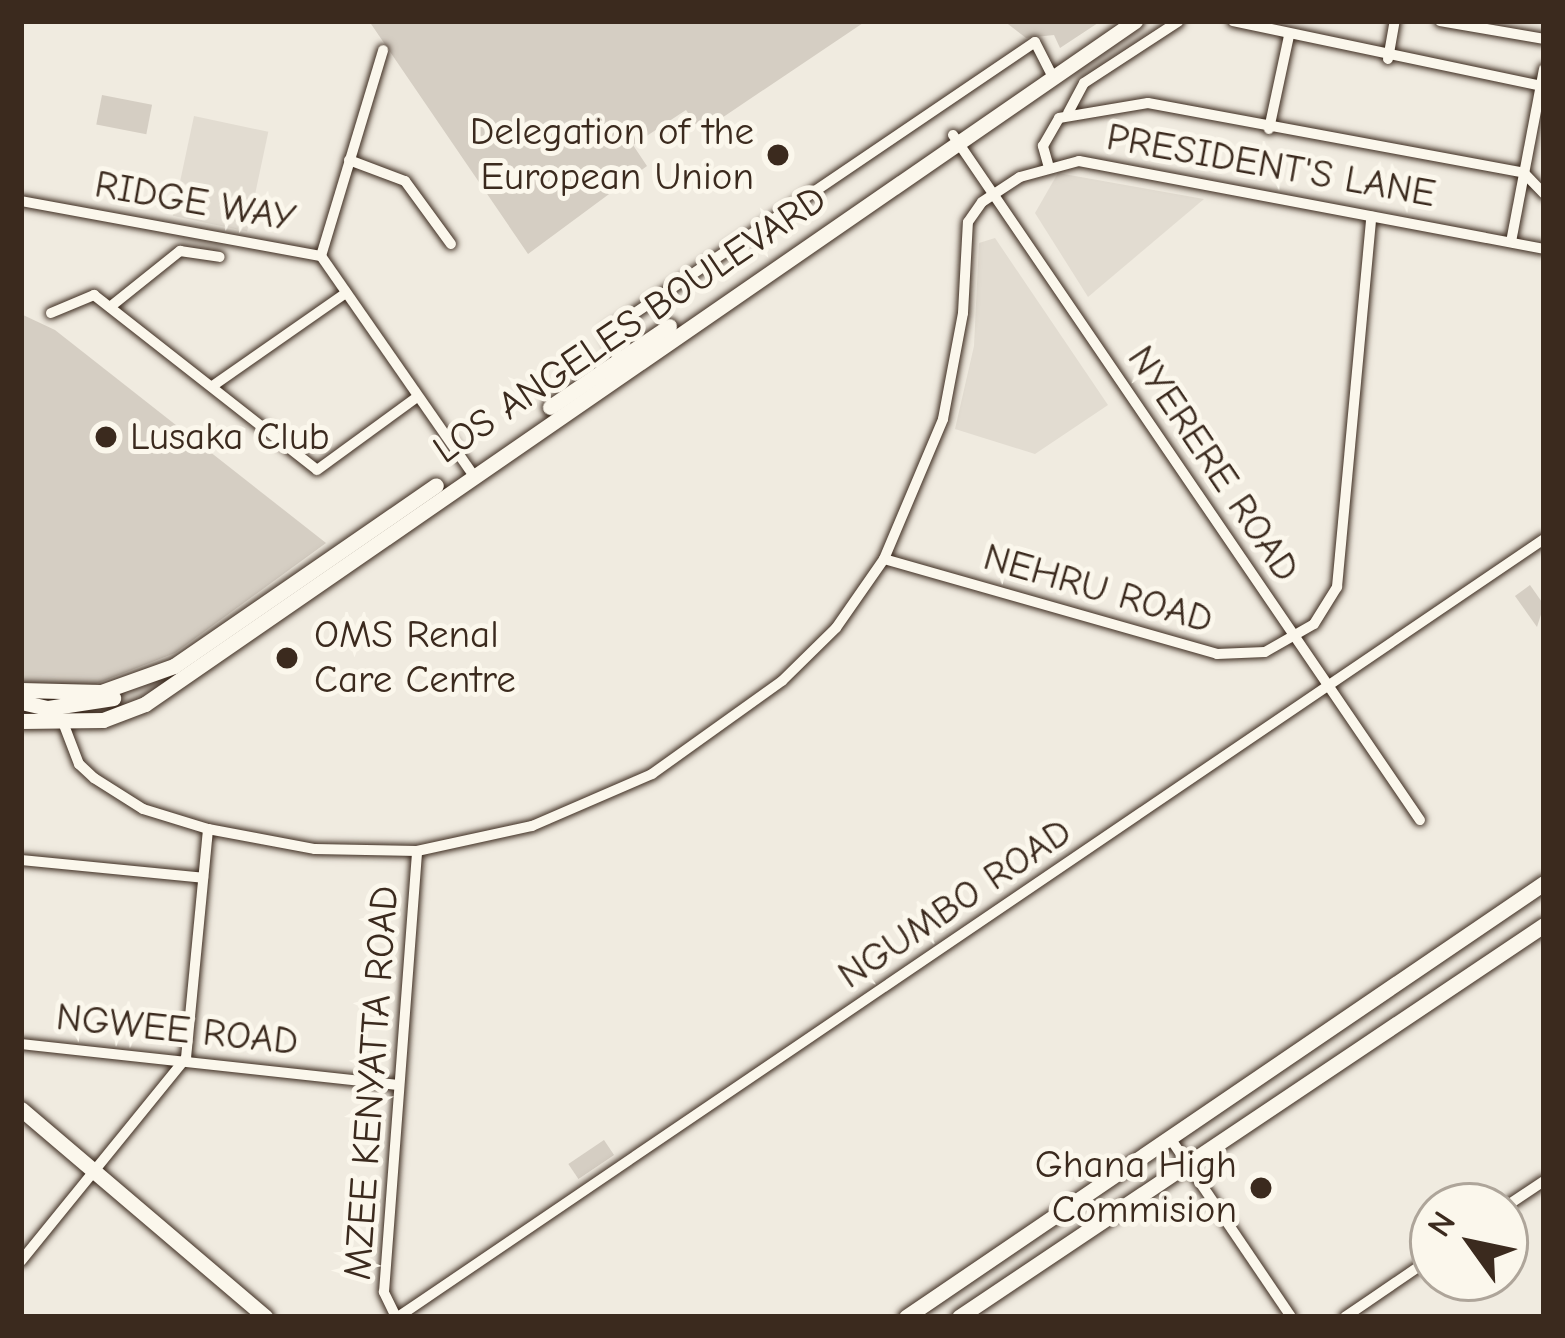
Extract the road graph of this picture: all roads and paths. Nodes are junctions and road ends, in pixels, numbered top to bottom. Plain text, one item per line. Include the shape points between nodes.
1 (1120, 21) edge
2 (1135, 21) edge
3 (1179, 21) edge
4 (1233, 21) edge
5 (1395, 21) edge
6 (1440, 21) edge
7 (1289, 36) junction
8 (1544, 39) edge
9 (383, 50) dead end
10 (1388, 59) junction
11 (1051, 74) junction
12 (1543, 78) edge
13 (1068, 113) junction
14 (1269, 129) junction
15 (955, 138) junction
16 (349, 160) junction
17 (1048, 164) junction
18 (1524, 173) junction
19 (994, 194) junction
20 (1544, 194) edge
21 (21, 201) edge
22 (1371, 217) junction
23 (1511, 242) junction
24 (451, 244) dead end
25 (1544, 249) edge
26 (321, 256) junction
27 (220, 257) dead end
28 (346, 293) junction
29 (110, 307) junction
30 (51, 313) dead end
31 (619, 360) junction
32 (214, 385) junction
33 (417, 398) junction
34 (469, 469) junction
35 (1544, 539) edge
36 (884, 559) junction
37 (1295, 637) junction
38 (163, 680) junction
39 (1330, 689) junction
40 (21, 690) edge
41 (21, 707) edge
42 (21, 721) edge
43 (64, 725) junction
44 (1420, 820) dead end
45 (208, 829) junction
46 (417, 851) junction
47 (21, 860) edge
48 (203, 878) junction
49 (1544, 883) edge
50 (1485, 924) junction
51 (1544, 925) edge
52 (1503, 953) junction
53 (21, 1044) edge
54 (186, 1058) junction
55 (398, 1085) junction
56 (21, 1109) edge
57 (1170, 1138) junction
58 (1186, 1164) junction
59 (91, 1169) junction
60 (21, 1261) edge
61 (1409, 1273) edge
62 (265, 1317) edge
63 (397, 1317) edge
64 (906, 1317) edge
65 (959, 1317) edge
66 (1291, 1317) edge
67 (1345, 1317) edge

1 - 11 main road, LOS ANGELES BOULEVARD
2 - 11 main road, LOS ANGELES BOULEVARD
3 - 13 street via 1084,83
4 - 7 street
5 - 10 street
6 - 8 street
7 - 10 street
7 - 14 street
9 - 16 street
10 - 12 street
11 - 15 main road, LOS ANGELES BOULEVARD
11 - 31 street via 1034,42 607,332
12 - 18 street
13 - 14 street via 1148,103
13 - 17 street via 1045,139
14 - 18 street
15 - 19 street, NYERERE ROAD
15 - 31 main road, LOS ANGELES BOULEVARD
15 - 34 main road, LOS ANGELES BOULEVARD
16 - 24 street via 405,181
16 - 26 street
17 - 19 street, PRESIDENT'S LANE
17 - 22 street, PRESIDENT'S LANE via 1079,161
18 - 20 street
18 - 23 street
19 - 36 street via 968,222 963,313 943,418
19 - 37 street, NYERERE ROAD
21 - 26 street, RIDGE WAY
22 - 23 street, PRESIDENT'S LANE
22 - 37 street via 1337,587 1325,612
23 - 25 street, PRESIDENT'S LANE
26 - 28 street, RIDGE WAY
27 - 29 street via 180,250
28 - 32 street
28 - 33 street, RIDGE WAY
29 - 30 street via 83,293
29 - 32 street
31 - 34 main road, LOS ANGELES BOULEVARD
32 - 33 street via 317,470
33 - 34 street, RIDGE WAY
34 - 38 main road, LOS ANGELES BOULEVARD
35 - 39 street, NGUMBO ROAD
36 - 37 street, NEHRU ROAD via 1217,654 1255,655
36 - 46 street via 836,628 782,681 652,774 532,826
37 - 39 street, NYERERE ROAD
38 - 40 main road, LOS ANGELES BOULEVARD via 101,692
38 - 41 main road, LOS ANGELES BOULEVARD via 92,704
38 - 43 main road, LOS ANGELES BOULEVARD via 122,715
39 - 44 street, NYERERE ROAD
39 - 63 street, NGUMBO ROAD
42 - 43 main road, LOS ANGELES BOULEVARD
43 - 45 street via 79,764 94,778 143,809
45 - 46 street via 315,849
45 - 48 street
46 - 55 street, MZEE KENYATTA ROAD
47 - 48 street
48 - 54 street
49 - 50 main road
50 - 52 main road
50 - 57 main road
51 - 52 main road
52 - 58 main road
53 - 54 street, NGWEE ROAD
54 - 55 street, NGWEE ROAD
54 - 59 street
55 - 63 street, MZEE KENYATTA ROAD via 384,1292
56 - 59 main road
57 - 58 street
57 - 64 main road
58 - 65 main road
58 - 66 street
59 - 60 street
59 - 62 main road
61 - 67 street

